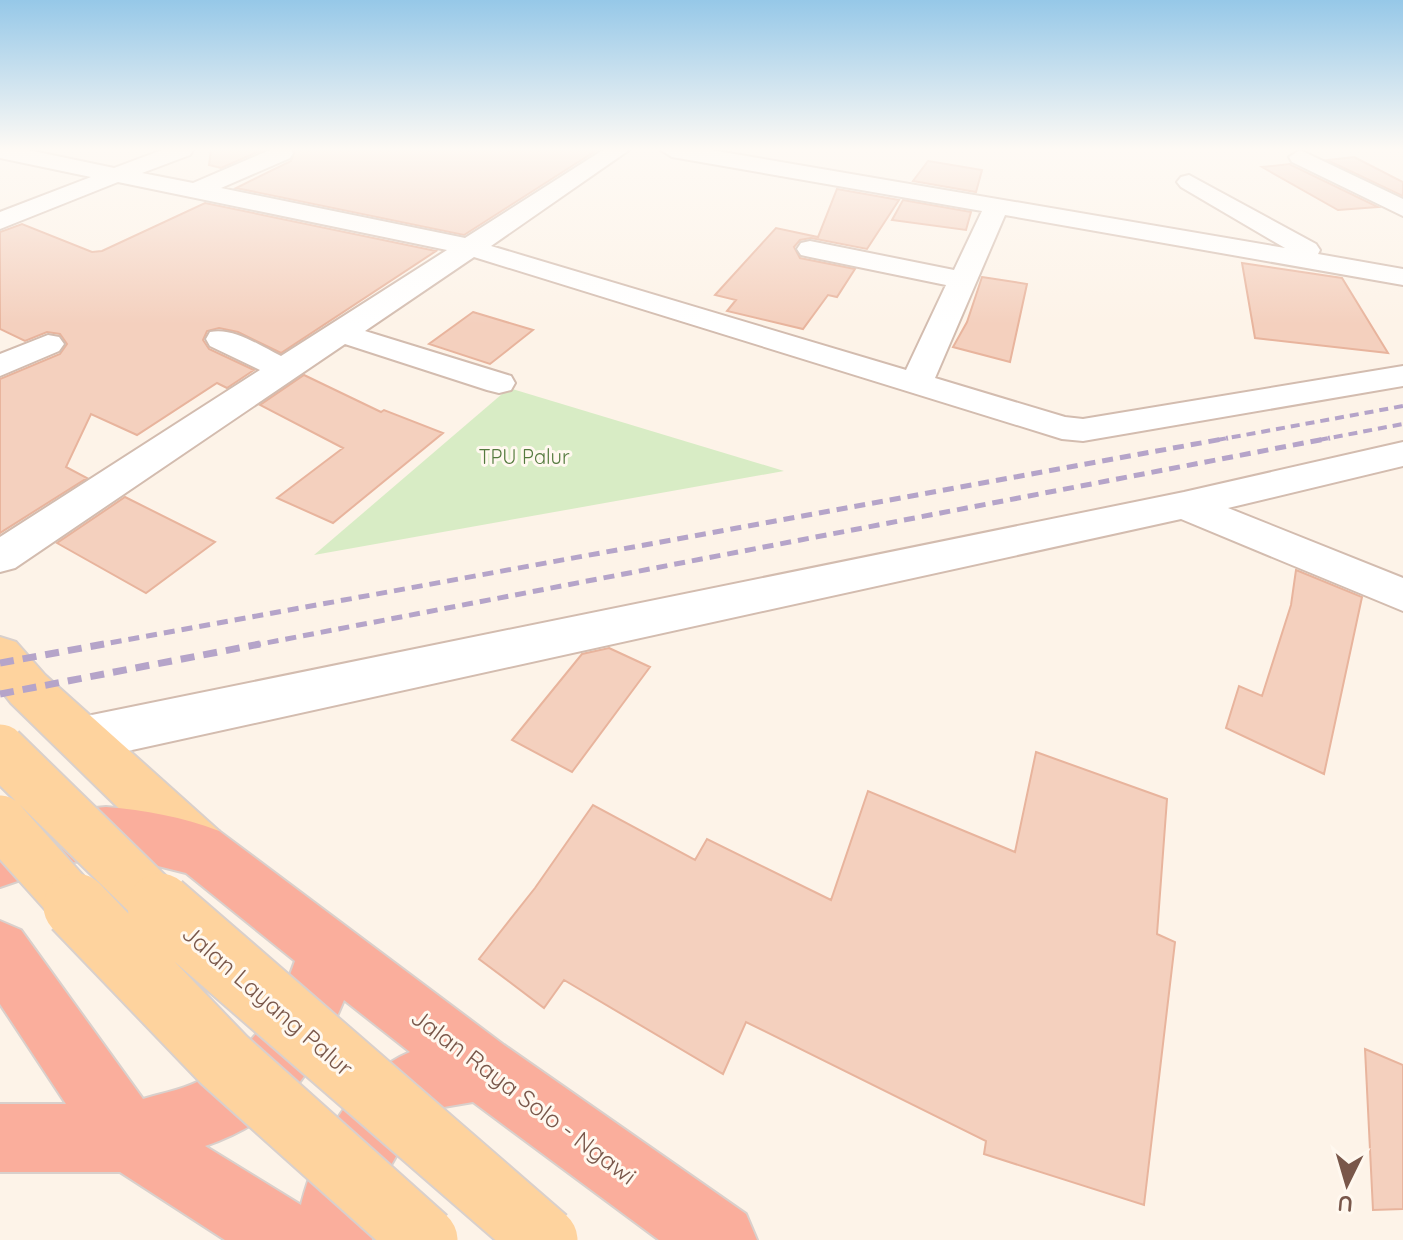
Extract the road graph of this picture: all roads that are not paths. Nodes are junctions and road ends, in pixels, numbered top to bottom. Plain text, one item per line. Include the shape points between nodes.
1 (996, 207) edge
2 (33, 208) edge
3 (283, 208) edge
4 (402, 208) edge
5 (529, 208) edge
6 (1001, 208) edge
7 (1234, 208) edge
8 (0, 221) edge
9 (369, 224) junction
10 (468, 247) junction
11 (810, 249) dead end
12 (1334, 265) junction
13 (1403, 277) edge
14 (963, 280) junction
15 (341, 333) junction
16 (221, 339) dead end
17 (48, 344) dead end
18 (0, 366) edge
19 (286, 371) junction
20 (1403, 376) edge
21 (499, 383) dead end
22 (916, 383) junction
23 (1403, 454) edge
24 (1184, 505) junction
25 (0, 557) edge
26 (1403, 595) edge
27 (0, 655) edge
28 (82, 739) junction
29 (0, 750) edge
30 (0, 821) edge
31 (200, 850) junction
32 (0, 860) edge
33 (329, 948) junction
34 (0, 951) edge
35 (481, 1068) junction
36 (0, 1138) edge
37 (129, 1138) junction
38 (291, 1240) edge
39 (335, 1240) edge
40 (425, 1240) edge
41 (545, 1240) edge
42 (720, 1240) edge

1 - 14 street
2 - 8 street
3 - 9 street
4 - 9 street
5 - 10 street
6 - 12 street
7 - 12 street
9 - 10 street
10 - 15 street
10 - 22 street
11 - 14 street
12 - 13 street
14 - 22 street
15 - 19 street
15 - 21 street
16 - 19 street
17 - 18 street
19 - 25 street
20 - 22 street via 1083,430
23 - 24 street
24 - 26 street
24 - 28 street
27 - 28 main road
28 - 31 main road
29 - 41 main road, Jalan Layang Palur, bridge via 135,884
30 - 40 main road, bridge via 224,1060
31 - 32 highway, Jalan Raya Solo - Ngawi via 106,833 73,836
31 - 33 highway, Jalan Raya Solo - Ngawi
33 - 35 highway, Jalan Raya Solo - Ngawi
33 - 37 highway via 313,1000 265,1075 224,1106
34 - 37 highway
35 - 39 highway via 422,1080 402,1094 368,1136 353,1165 336,1207
35 - 42 highway, Jalan Raya Solo - Ngawi
36 - 37 highway
37 - 38 highway

